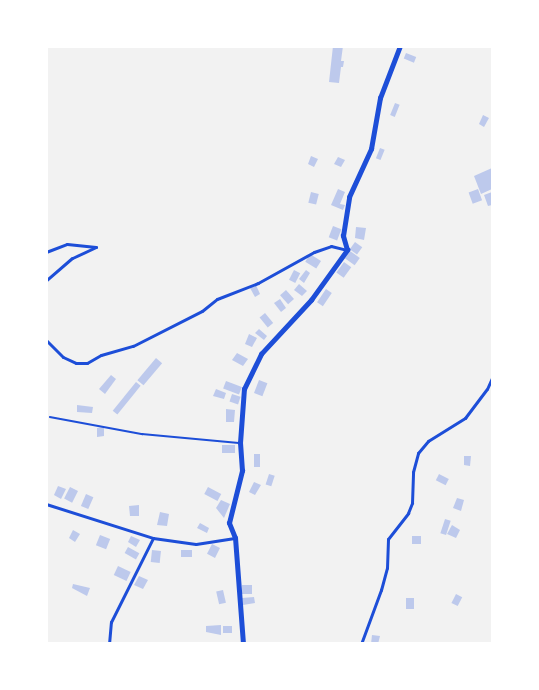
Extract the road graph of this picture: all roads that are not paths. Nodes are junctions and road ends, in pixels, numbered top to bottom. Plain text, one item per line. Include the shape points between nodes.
1 (400, 46) edge
2 (347, 250) junction
3 (46, 252) edge
4 (46, 281) edge
5 (46, 340) edge
6 (492, 378) edge
7 (50, 417) dead end
8 (240, 443) junction
9 (46, 504) edge
10 (153, 538) junction
11 (235, 538) junction
12 (109, 644) edge
13 (243, 644) edge
14 (361, 644) edge

1 - 2 main road via 380,98 371,150 350,197 343,236
2 - 5 street via 331,246 314,252 133,346 87,363 63,357
2 - 8 main road via 311,300 261,354 244,389
3 - 4 street via 67,244 96,247 72,258
6 - 14 street via 465,418 428,441 418,453 412,503 388,539 387,568
7 - 8 lane via 142,434
8 - 11 main road via 242,471 229,523
9 - 10 street
10 - 11 street via 195,544
10 - 12 street via 111,622
11 - 13 main road

